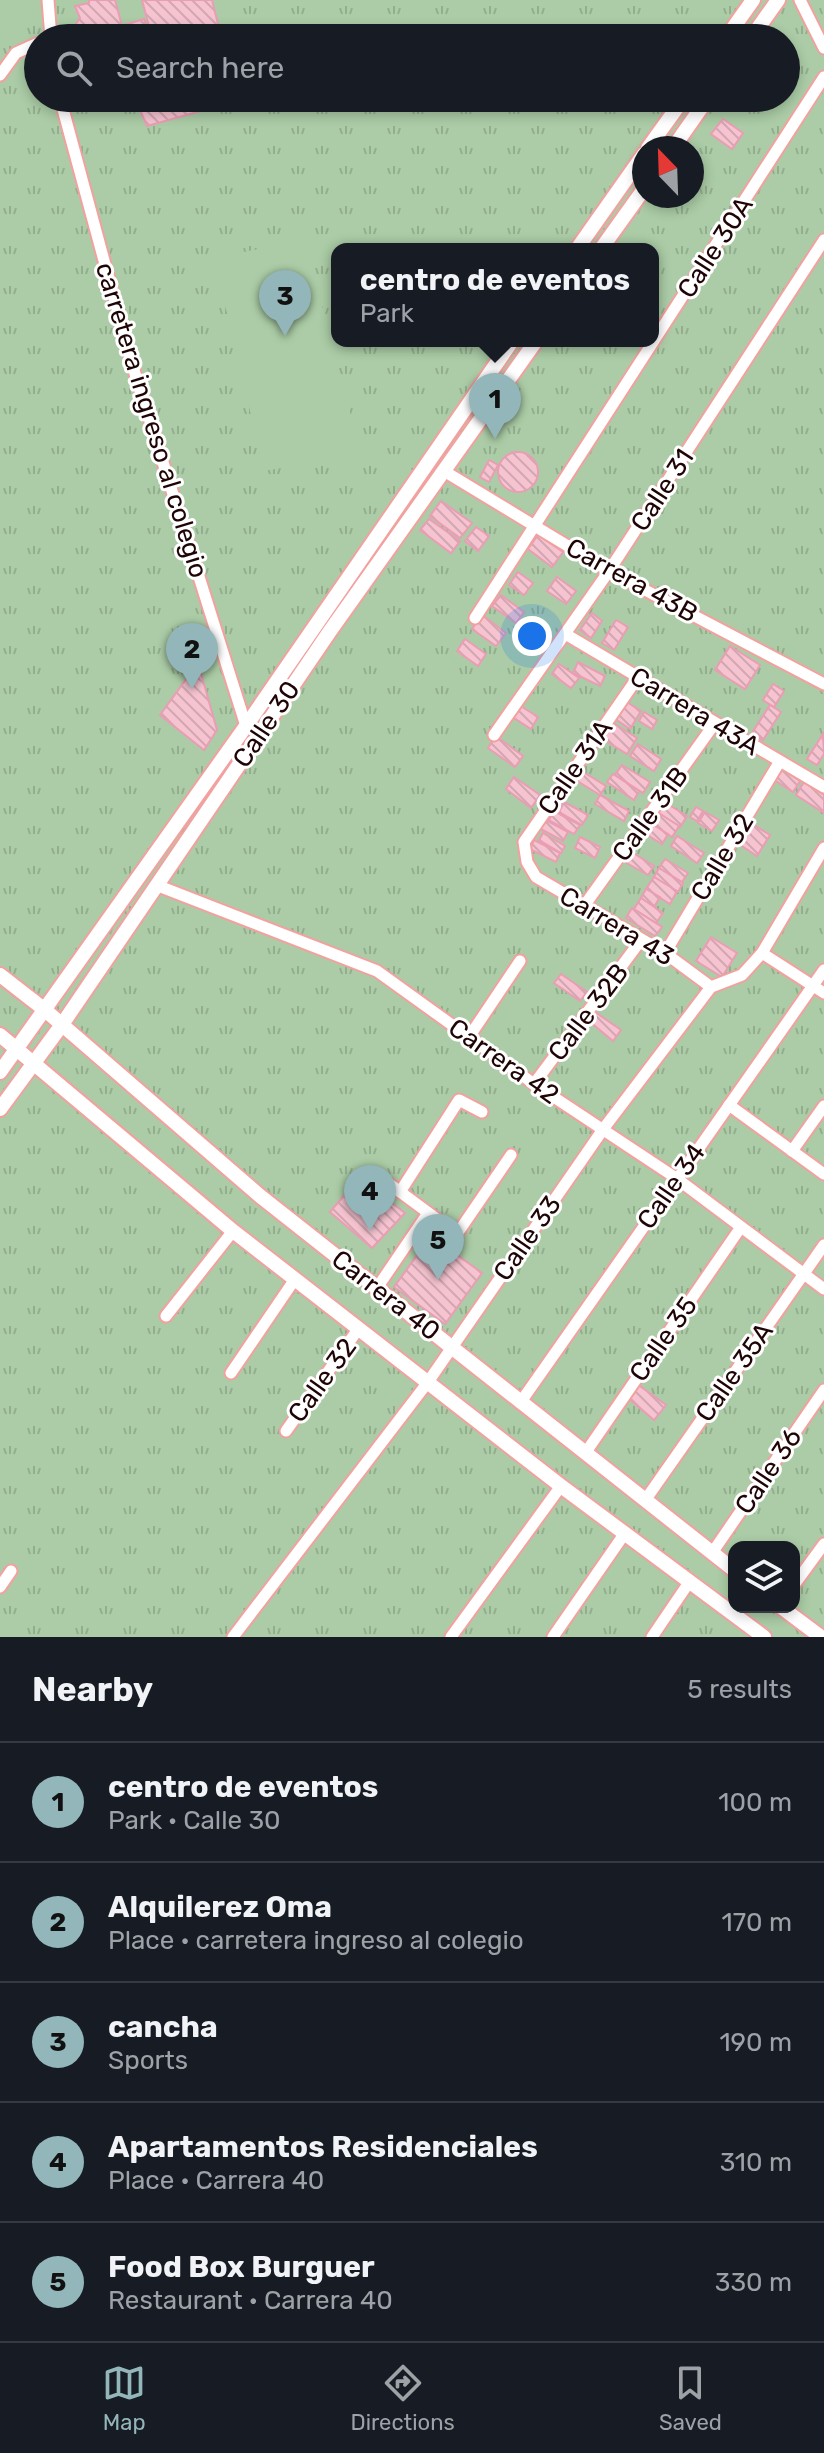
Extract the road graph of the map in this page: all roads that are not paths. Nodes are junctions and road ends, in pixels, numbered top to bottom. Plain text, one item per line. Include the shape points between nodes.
1 (48, 0) edge
2 (753, 0) edge
3 (778, 0) edge
4 (800, 0) edge
5 (50, 24) edge
6 (736, 24) edge
7 (761, 24) edge
8 (824, 48) edge
9 (24, 49) edge
10 (0, 75) edge
11 (824, 77) edge
12 (64, 112) edge
13 (674, 112) edge
14 (698, 112) edge
15 (657, 136) edge
16 (681, 136) edge
17 (632, 171) edge
18 (632, 206) edge
19 (824, 240) edge
20 (581, 243) edge
21 (605, 243) edge
22 (659, 335) edge
23 (508, 347) edge
24 (532, 347) edge
25 (651, 347) edge
26 (444, 471) junction
27 (537, 526) junction
28 (609, 571) junction
29 (475, 618) dead end
30 (567, 635) junction
31 (638, 677) junction
32 (824, 684) edge
33 (715, 723) junction
34 (252, 730) junction
35 (494, 735) dead end
36 (780, 761) junction
37 (824, 787) edge
38 (824, 848) edge
39 (527, 862) joint
40 (156, 885) junction
41 (584, 906) junction
42 (641, 940) junction
43 (665, 953) junction
44 (762, 953) junction
45 (520, 961) dead end
46 (824, 970) edge
47 (0, 975) edge
48 (711, 987) junction
49 (819, 989) edge
50 (45, 1010) junction
51 (61, 1026) junction
52 (0, 1035) edge
53 (469, 1037) junction
54 (17, 1048) junction
55 (33, 1062) junction
56 (0, 1072) edge
57 (534, 1084) junction
58 (729, 1105) junction
59 (824, 1106) edge
60 (0, 1109) edge
61 (482, 1112) dead end
62 (604, 1128) junction
63 (792, 1151) junction
64 (511, 1155) dead end
65 (376, 1174) dead end
66 (824, 1174) edge
67 (676, 1178) junction
68 (400, 1192) junction
69 (428, 1213) junction
70 (741, 1227) junction
71 (233, 1231) junction
72 (824, 1245) edge
73 (803, 1273) junction
74 (295, 1279) junction
75 (377, 1288) junction
76 (824, 1289) edge
77 (166, 1316) dead end
78 (359, 1328) junction
79 (452, 1347) junction
80 (231, 1373) dead end
81 (428, 1382) junction
82 (824, 1390) edge
83 (520, 1403) junction
84 (286, 1431) dead end
85 (586, 1452) junction
86 (561, 1486) junction
87 (646, 1499) junction
88 (625, 1533) junction
89 (824, 1544) edge
90 (712, 1553) junction
91 (728, 1565) edge
92 (11, 1571) dead end
93 (800, 1577) edge
94 (690, 1581) junction
95 (0, 1587) edge
96 (789, 1613) edge
97 (755, 1634) edge
98 (233, 1637) edge
99 (451, 1637) edge
100 (553, 1637) edge
101 (652, 1637) edge
102 (821, 1637) edge

1 - 5 street
2 - 6 main road
3 - 7 main road
4 - 8 street
9 - 10 street
11 - 22 street, Calle 30A
12 - 34 street, carretera ingreso al colegio via 132,364
13 - 15 main road
14 - 16 main road
17 - 20 main road
18 - 21 main road
19 - 28 street, Calle 31
23 - 34 main road, Calle 30
24 - 26 main road, Calle 30
25 - 27 street, Calle 30A
26 - 27 street, Carrera 43B
26 - 34 main road, Calle 30
27 - 28 street, Carrera 43B
27 - 29 street, Calle 30A
28 - 30 street, Calle 31
28 - 32 street, Carrera 43B
30 - 31 street, Carrera 43A
30 - 35 street, Calle 31
31 - 33 street, Carrera 43A
31 - 39 street, Calle 31A via 524,842
33 - 36 street, Carrera 43A
33 - 41 street, Calle 31B
34 - 40 main road, Calle 30
34 - 50 main road, Calle 30
36 - 37 street, Carrera 43A
36 - 43 street, Calle 32
38 - 44 street, Calle 33
39 - 41 street, Carrera 43 via 536,877
40 - 51 main road, Calle 30
40 - 53 street, Carrera 42 via 377,971
41 - 42 street, Carrera 43
42 - 43 street, Carrera 43
42 - 57 street, Calle 32B
43 - 48 street, Carrera 43
44 - 48 street, Calle 33 via 742,975
44 - 49 street
45 - 53 street
46 - 49 street, Calle 34
47 - 50 main road, Carrera 40
48 - 62 street, Calle 33
49 - 58 street, Calle 34
50 - 51 main road, Carrera 40
50 - 54 main road, Calle 30
51 - 55 main road, Calle 30
51 - 75 main road, Carrera 40
52 - 54 main road
53 - 57 street, Carrera 42
54 - 55 main road
54 - 56 main road, Calle 30
55 - 60 main road, Calle 30
55 - 71 main road
57 - 62 street, Carrera 42
58 - 63 street
58 - 67 street, Calle 34
59 - 63 street
61 - 68 street via 459,1100
62 - 67 street, Carrera 42
62 - 79 street, Calle 33
63 - 66 street
64 - 69 street via 457,1234
65 - 68 street
67 - 70 street, Carrera 42
67 - 83 street, Calle 34
68 - 69 street
69 - 75 street
70 - 73 street, Carrera 42
70 - 85 street, Calle 35
71 - 74 main road
71 - 77 street
72 - 73 street, Calle 35A
73 - 76 street, Carrera 42
73 - 87 street, Calle 35A
74 - 78 main road
74 - 80 street
75 - 79 main road, Carrera 40
78 - 81 main road
78 - 84 street, Calle 32
79 - 81 street, Calle 33
79 - 83 main road, Carrera 40
81 - 86 main road
81 - 98 street, Calle 33
82 - 90 street, Calle 36
83 - 85 main road, Carrera 40
85 - 87 main road, Carrera 40
86 - 88 main road
86 - 99 street
87 - 90 main road, Carrera 40
88 - 94 main road
88 - 100 street
89 - 93 street
90 - 91 main road, Carrera 40
92 - 95 street
94 - 97 main road
94 - 101 street
96 - 102 main road

